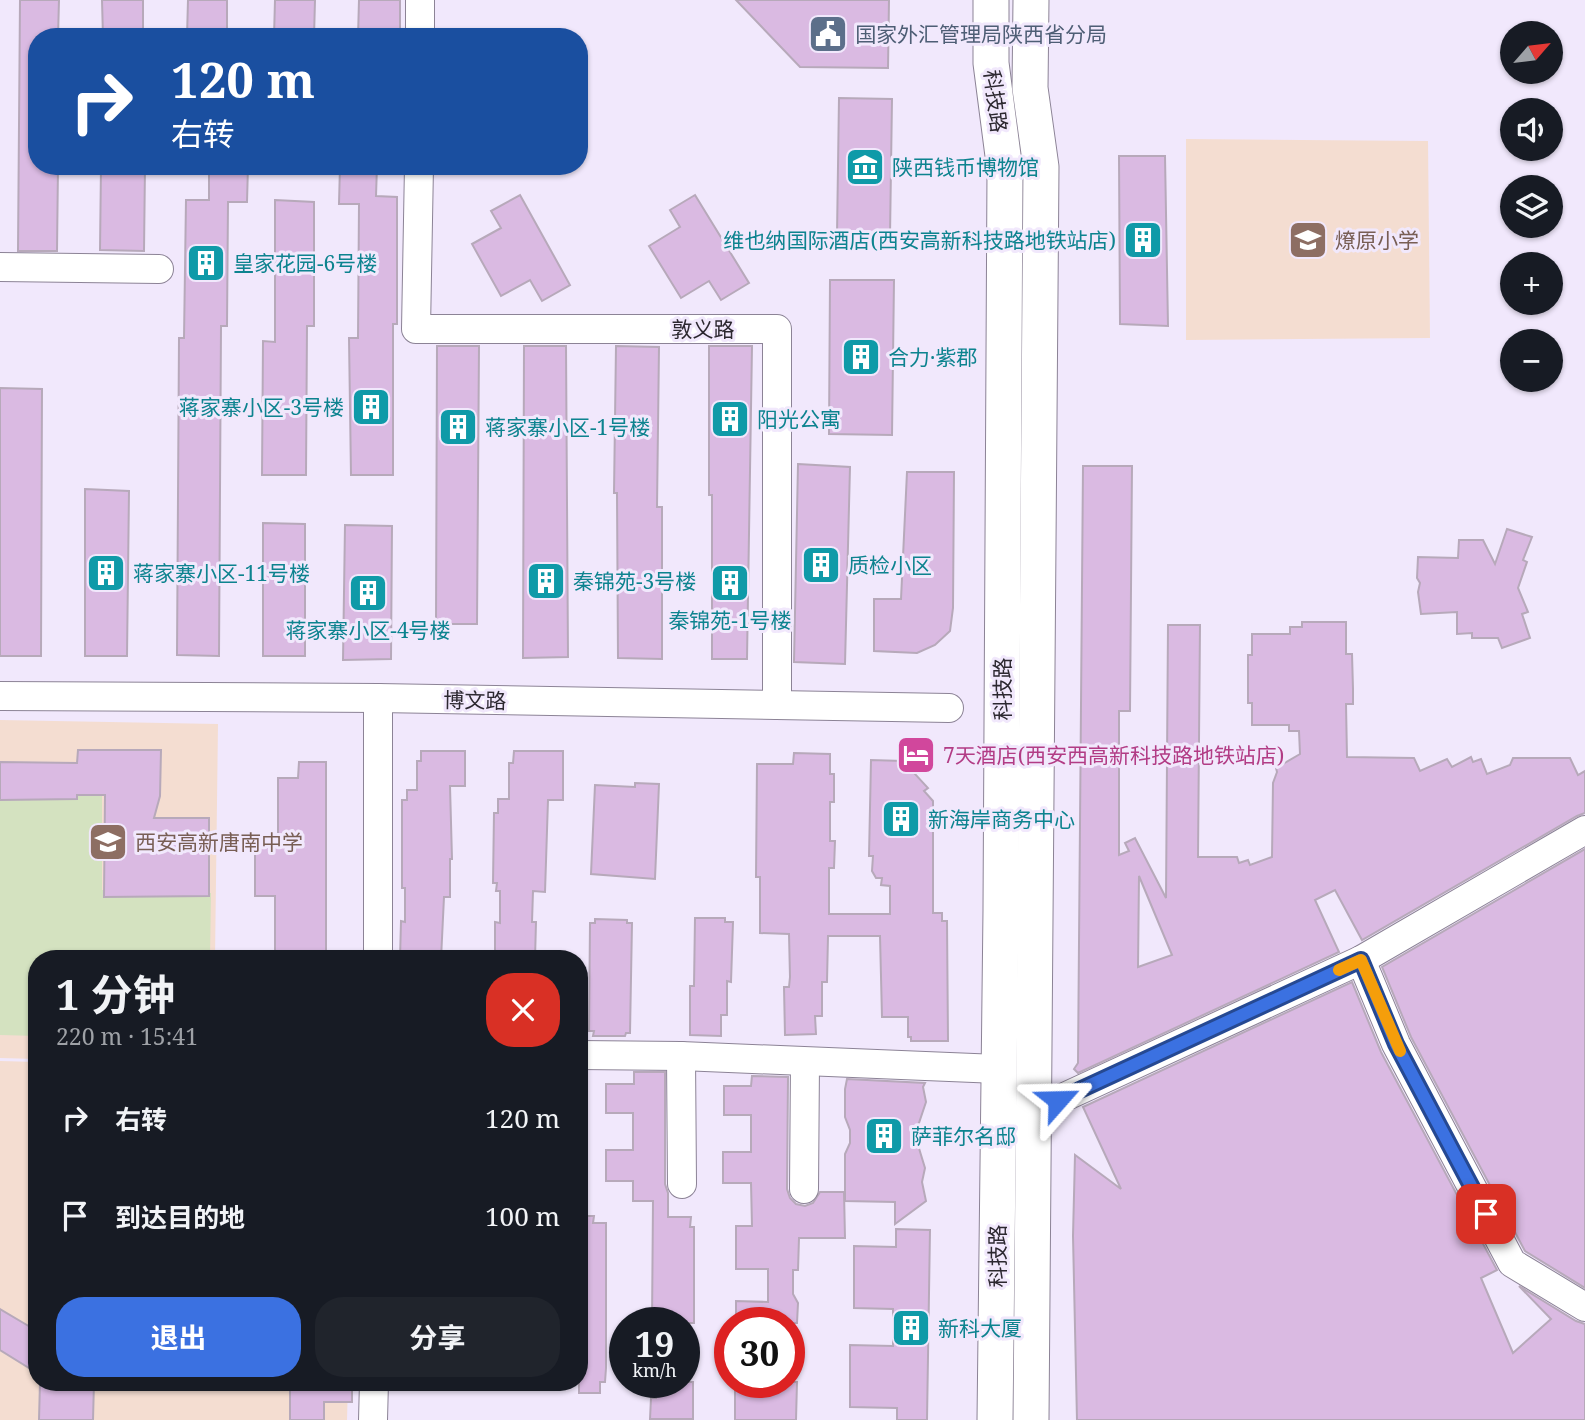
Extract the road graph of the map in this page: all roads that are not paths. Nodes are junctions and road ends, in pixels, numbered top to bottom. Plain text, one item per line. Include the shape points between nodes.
1 (420, 0) edge
2 (991, 0) edge
3 (1031, 0) edge
4 (420, 28) edge
5 (419, 175) edge
6 (0, 267) edge
7 (159, 269) dead end
8 (0, 696) edge
9 (378, 698) junction
10 (777, 705) junction
11 (949, 708) dead end
12 (1585, 830) edge
13 (378, 950) edge
14 (1361, 960) junction
15 (588, 1055) edge
16 (681, 1056) junction
17 (805, 1063) junction
18 (998, 1069) junction
19 (1032, 1112) junction
20 (682, 1184) dead end
21 (804, 1189) dead end
22 (1585, 1307) edge
23 (374, 1391) edge
24 (373, 1420) edge
25 (995, 1420) edge
26 (1031, 1420) edge

1 - 4 street
2 - 18 main road, 科技路 via 991,63 1004,172
3 - 19 main road, 科技路 via 1030,88 1041,167
5 - 10 street, 敦义路 via 416,329 777,328
6 - 7 street
8 - 9 street, 博文路
9 - 10 street, 博文路
9 - 13 street
10 - 11 street, 博文路
12 - 14 street
14 - 19 street
14 - 22 street via 1396,1044 1512,1263
15 - 16 street
16 - 17 street
16 - 20 street
17 - 18 street
17 - 21 street
18 - 25 main road, 科技路
19 - 26 main road, 科技路
23 - 24 street

